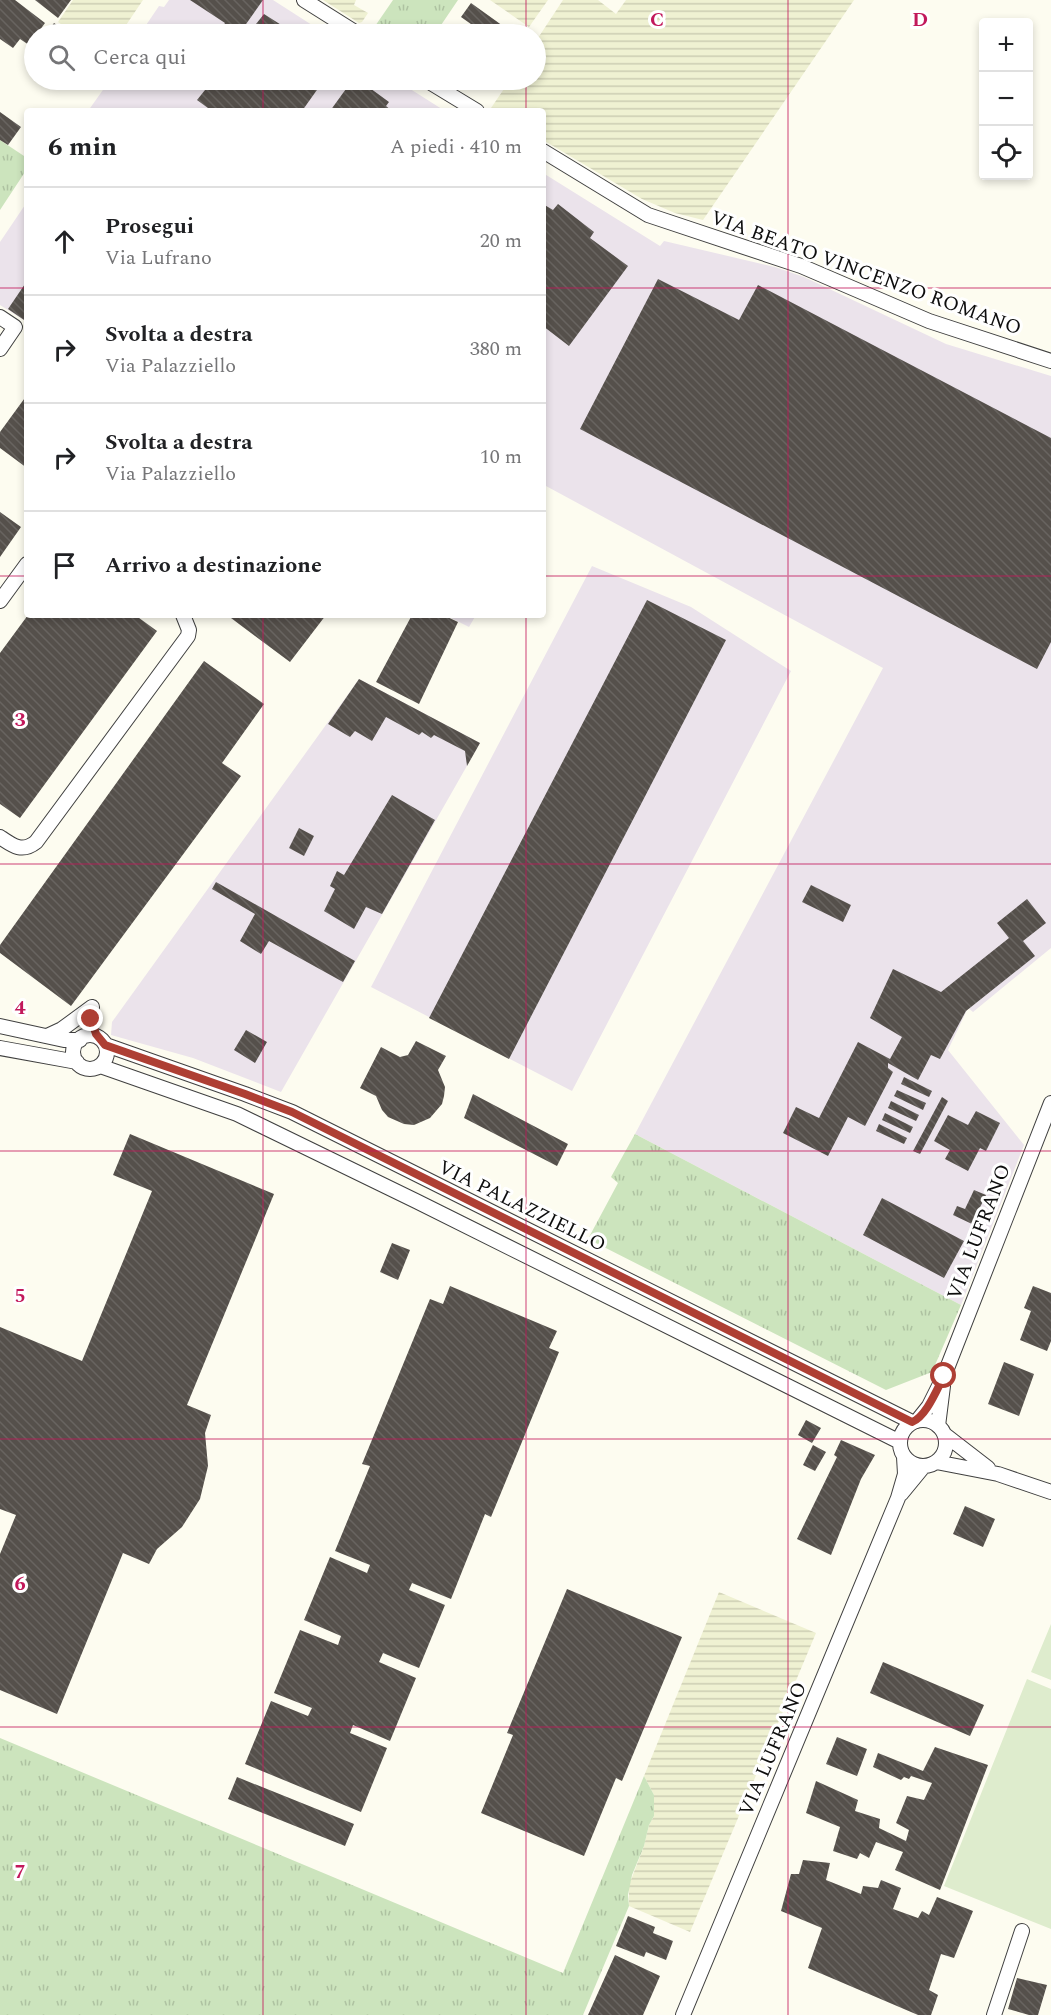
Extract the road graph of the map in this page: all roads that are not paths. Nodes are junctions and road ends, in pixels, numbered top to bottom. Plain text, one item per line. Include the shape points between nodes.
1 (304, 0) edge
2 (342, 24) edge
3 (442, 90) edge
4 (472, 108) edge
5 (546, 153) edge
6 (0, 317) edge
7 (0, 349) edge
8 (1051, 361) edge
9 (24, 568) edge
10 (0, 601) edge
11 (184, 618) edge
12 (0, 837) edge
13 (92, 1007) dead end
14 (0, 1026) edge
15 (47, 1036) junction
16 (93, 1040) junction
17 (0, 1048) edge
18 (77, 1062) junction
19 (100, 1066) junction
20 (1051, 1103) edge
21 (944, 1376) junction
22 (915, 1421) junction
23 (941, 1430) junction
24 (900, 1442) junction
25 (904, 1457) junction
26 (930, 1463) junction
27 (998, 1474) junction
28 (1051, 1492) edge
29 (898, 1498) junction
30 (1022, 1931) dead end
31 (683, 2015) edge
32 (994, 2015) edge

1 - 2 street
3 - 4 street
5 - 8 street, VIA BEATO VINCENZO ROMANO via 648,215 801,266 929,321
6 - 7 street via 15,327
9 - 10 street
11 - 12 street via 188,636 36,842 29,848 14,847
13 - 15 street
14 - 15 street, VIA PALAZZIELLO
15 - 16 street, VIA PALAZZIELLO
16 - 18 street via 74,1050
16 - 19 street via 106,1057
16 - 22 street, VIA PALAZZIELLO via 292,1112
17 - 18 street
18 - 19 street via 90,1069
19 - 24 street via 237,1114
20 - 21 street, VIA LUFRANO
21 - 22 street, VIA LUFRANO via 929,1406
21 - 23 street, VIA LUFRANO
22 - 23 street via 932,1422
22 - 24 street via 903,1431
23 - 26 street via 945,1449
23 - 27 street
24 - 25 street
25 - 26 street via 916,1465
25 - 29 street via 905,1474
26 - 27 street
26 - 29 street
27 - 28 street
29 - 31 street, VIA LUFRANO
30 - 32 street

